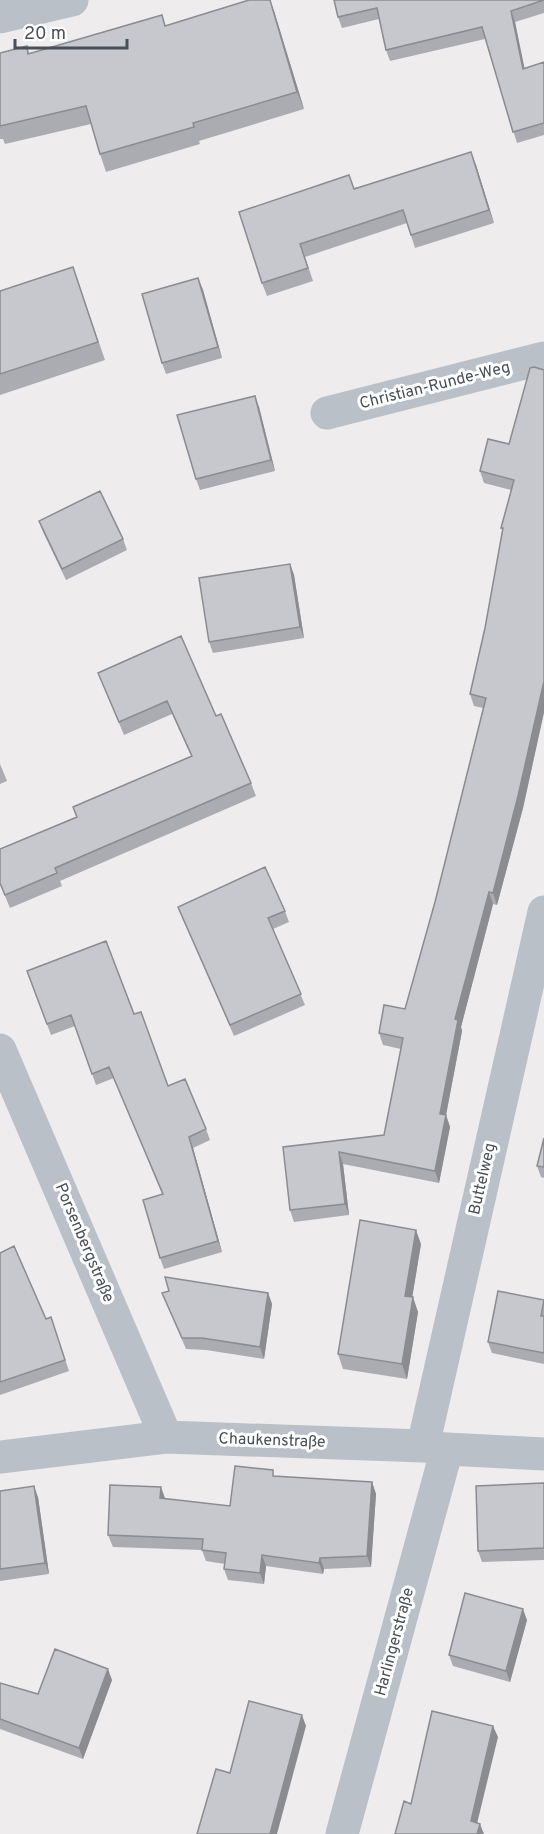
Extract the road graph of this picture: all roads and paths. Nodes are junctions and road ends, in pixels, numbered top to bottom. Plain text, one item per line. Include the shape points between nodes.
1 (72, 0) edge
2 (0, 17) edge
3 (544, 358) edge
4 (327, 413) dead end
5 (544, 912) edge
6 (0, 1050) edge
7 (166, 1437) junction
8 (435, 1448) junction
9 (544, 1454) edge
10 (0, 1457) edge
11 (342, 1834) edge

1 - 2 street
3 - 4 street, Christian-Runde-Weg
5 - 8 street, Buttelweg
6 - 7 street, Porsenbergstraße
7 - 8 street, Chaukenstraße
7 - 10 street, Chaukenstraße
8 - 9 street, Chaukenstraße
8 - 11 street, Harlingerstraße

